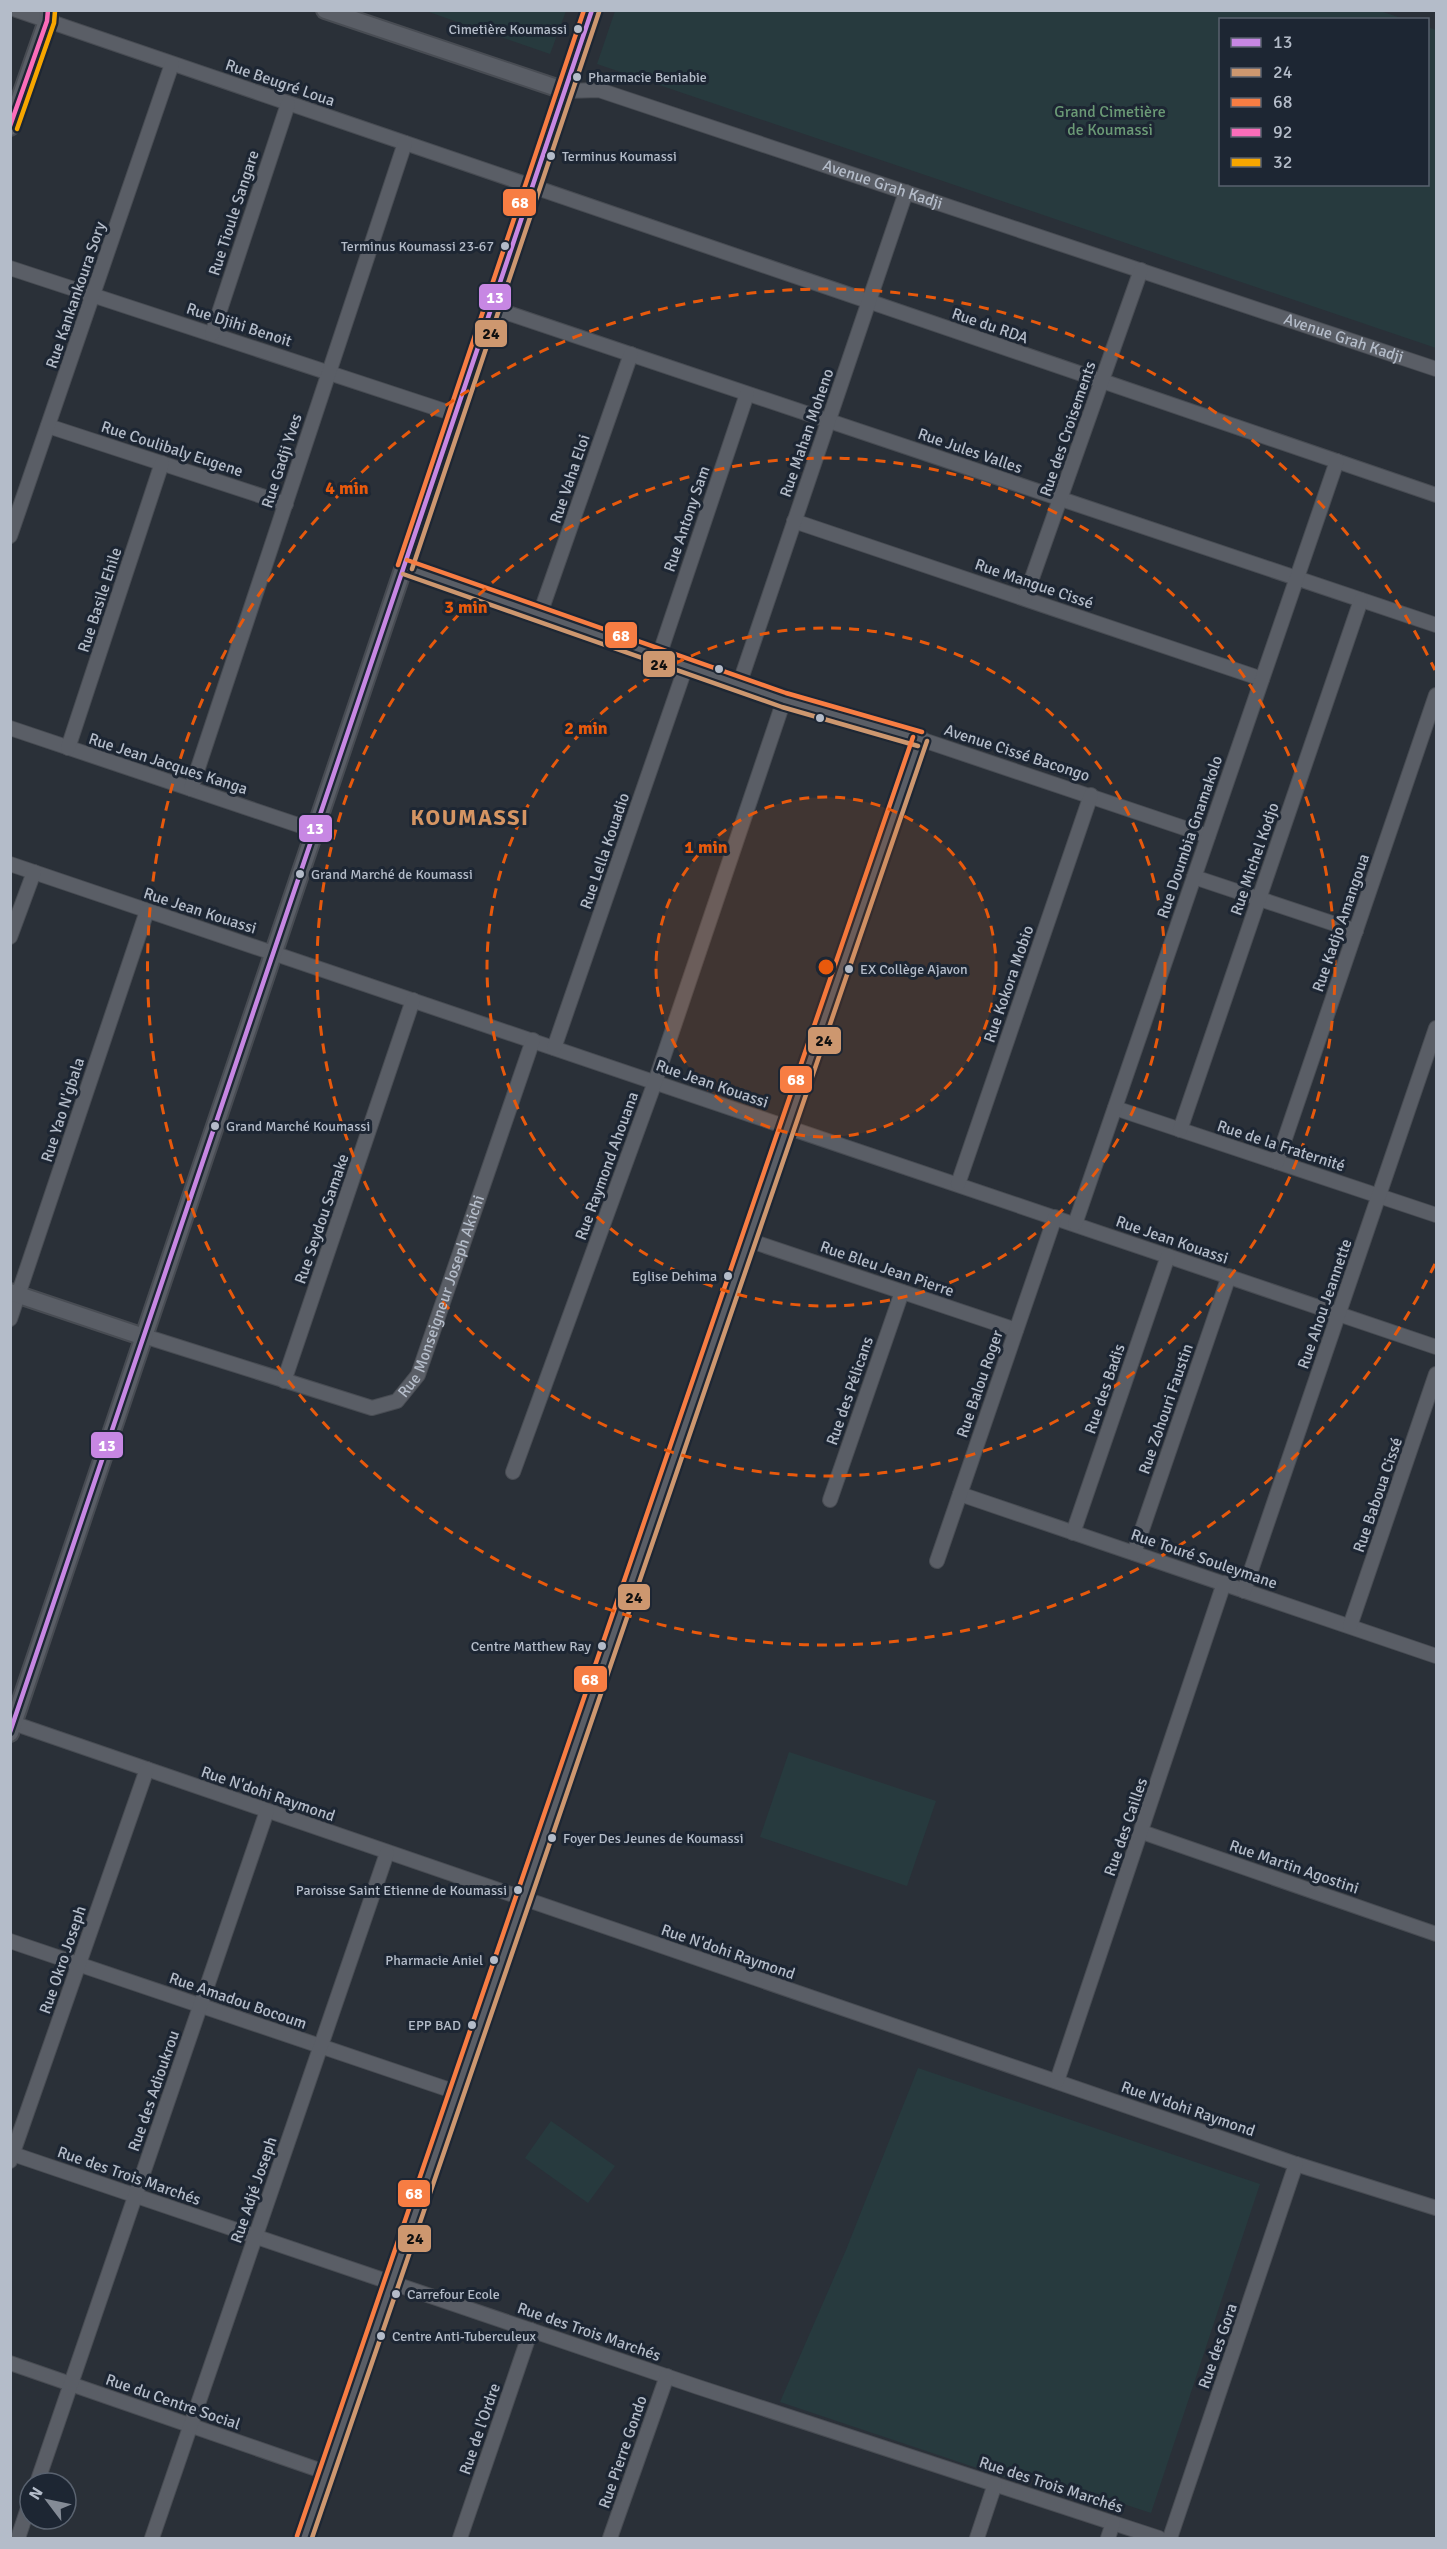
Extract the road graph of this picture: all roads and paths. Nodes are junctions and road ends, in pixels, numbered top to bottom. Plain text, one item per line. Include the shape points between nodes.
1 (16, 10) edge
2 (325, 10) edge
3 (592, 10) edge
4 (48, 16) edge
5 (172, 64) junction
6 (566, 91) junction
7 (288, 104) junction
8 (10, 128) edge
9 (405, 143) junction
10 (534, 187) junction
11 (906, 192) junction
12 (10, 268) edge
13 (1141, 270) junction
14 (93, 295) junction
15 (869, 302) junction
16 (493, 308) junction
17 (212, 334) junction
18 (631, 354) junction
19 (1437, 369) edge
20 (329, 372) junction
21 (1102, 381) junction
22 (747, 394) junction
23 (457, 415) junction
24 (828, 421) junction
25 (48, 426) junction
26 (1336, 461) junction
27 (162, 463) junction
28 (1437, 495) edge
29 (1060, 499) junction
30 (285, 504) junction
31 (794, 521) junction
32 (10, 536) edge
33 (405, 567) junction
34 (1297, 578) junction
35 (1025, 598) junction
36 (1361, 600) junction
37 (540, 614) junction
38 (1437, 625) edge
39 (658, 656) junction
40 (686, 666) junction
41 (1262, 679) junction
42 (739, 684) junction
43 (1437, 695) edge
44 (784, 700) junction
45 (10, 728) edge
46 (920, 739) junction
47 (68, 748) junction
48 (191, 789) junction
49 (1091, 795) junction
50 (316, 831) junction
51 (1208, 836) junction
52 (10, 864) edge
53 (34, 872) junction
54 (1194, 877) junction
55 (1259, 898) junction
56 (147, 911) junction
57 (1356, 931) junction
58 (10, 937) edge
59 (274, 953) junction
60 (413, 1000) junction
61 (1437, 1028) edge
62 (533, 1040) junction
63 (554, 1047) junction
64 (655, 1082) junction
65 (1115, 1108) junction
66 (786, 1126) junction
67 (1180, 1130) junction
68 (1277, 1162) junction
69 (958, 1184) junction
70 (1379, 1196) junction
71 (1437, 1215) edge
72 (1055, 1217) junction
73 (1075, 1224) junction
74 (748, 1240) junction
75 (1168, 1256) junction
76 (1229, 1276) junction
77 (902, 1292) junction
78 (15, 1294) edge
79 (1339, 1314) junction
80 (10, 1319) edge
81 (1016, 1330) junction
82 (144, 1336) junction
83 (1437, 1347) edge
84 (1437, 1374) edge
85 (284, 1381) junction
86 (513, 1472) dead end
87 (960, 1494) junction
88 (830, 1500) dead end
89 (1073, 1533) junction
90 (1134, 1553) junction
91 (937, 1561) dead end
92 (1224, 1583) junction
93 (1244, 1591) junction
94 (1350, 1626) junction
95 (1437, 1656) edge
96 (12, 1726) edge
97 (147, 1769) junction
98 (267, 1811) junction
99 (1142, 1832) junction
100 (387, 1853) junction
101 (522, 1900) junction
102 (1437, 1934) edge
103 (10, 1941) edge
104 (78, 1964) junction
105 (201, 2005) junction
106 (321, 2046) junction
107 (1057, 2081) junction
108 (456, 2092) junction
109 (11, 2156) edge
110 (1296, 2164) junction
111 (135, 2195) junction
112 (1437, 2208) edge
113 (255, 2237) junction
114 (390, 2283) junction
115 (531, 2330) junction
116 (10, 2363) edge
117 (667, 2376) junction
118 (70, 2384) junction
119 (191, 2426) junction
120 (41, 2471) edge
121 (325, 2472) junction
122 (995, 2484) junction
123 (1113, 2523) junction
124 (152, 2538) edge
125 (304, 2538) edge
126 (460, 2538) edge
127 (610, 2538) edge
128 (977, 2538) edge
129 (1108, 2538) edge
130 (1159, 2538) edge
131 (1170, 2538) edge

1 - 4 street, Rue Beugré Loua
2 - 6 street, Avenue Grah Kadji
3 - 6 street
4 - 5 street, Rue Beugré Loua
4 - 8 street
5 - 7 street, Rue Beugré Loua
5 - 14 street, Rue Kankankoura Sory
6 - 10 street
6 - 11 street, Avenue Grah Kadji via 599,90
7 - 9 street, Rue Beugré Loua
7 - 17 street, Rue Tioule Sangare
9 - 10 street, Rue Beugré Loua
9 - 20 street, Rue Gadji Yves
10 - 15 street, Rue du RDA
10 - 16 street
11 - 13 street, Avenue Grah Kadji
11 - 15 street, Rue Mahan Moheno
12 - 14 street, Rue Djihi Benoit
13 - 19 street, Avenue Grah Kadji
13 - 21 street, Rue des Croisements
14 - 17 street, Rue Djihi Benoit
14 - 25 street, Rue Kankankoura Sory
15 - 21 street, Rue du RDA
15 - 24 street, Rue Mahan Moheno
16 - 18 street, Rue Jules Valles
16 - 23 street
17 - 20 street, Rue Djihi Benoit
18 - 22 street, Rue Jules Valles
18 - 37 street, Rue Vaha Eloi
20 - 23 street, Rue Djihi Benoit
20 - 30 street, Rue Gadji Yves
21 - 26 street, Rue du RDA
21 - 29 street, Rue des Croisements
22 - 24 street, Rue Jules Valles
22 - 39 street, Rue Antony Sam
23 - 33 street
24 - 29 street, Rue Jules Valles
24 - 31 street, Rue Mahan Moheno
25 - 27 street, Rue Coulibaly Eugene
25 - 32 street, Rue Kankankoura Sory
26 - 28 street, Rue du RDA
26 - 34 street, Rue Doumbia Gnamakolo
27 - 30 street, Rue Coulibaly Eugene
27 - 47 street, Rue Basile Ehile
29 - 34 street, Rue Jules Valles
29 - 35 street, Rue des Croisements
30 - 48 street, Rue Gadji Yves
31 - 35 street, Rue Mangue Cissé
31 - 42 street, Rue Mahan Moheno
33 - 37 street, Avenue Cissé Bacongo
33 - 50 street
34 - 36 street, Rue Jules Valles
34 - 41 street, Rue Doumbia Gnamakolo
35 - 41 street, Rue Mangue Cissé
36 - 38 street, Rue Jules Valles
36 - 55 street, Rue Michel Kodjo
37 - 39 street, Avenue Cissé Bacongo
39 - 40 street, Avenue Cissé Bacongo
40 - 42 street, Avenue Cissé Bacongo
40 - 63 street, Rue Lella Kouadio
41 - 51 street, Rue Doumbia Gnamakolo
42 - 44 street, Avenue Cissé Bacongo
43 - 57 street, Rue Kadjo Amangoua
44 - 46 street, Avenue Cissé Bacongo
44 - 64 street, Rue Raymond Ahouana
45 - 47 street, Rue Jean Jacques Kanga
46 - 49 street, Avenue Cissé Bacongo
46 - 66 street
47 - 48 street, Rue Jean Jacques Kanga
48 - 50 street, Rue Jean Jacques Kanga
49 - 51 street, Avenue Cissé Bacongo
49 - 69 street, Rue Kokora Mobio
50 - 59 street
51 - 54 street, Rue Doumbia Gnamakolo
52 - 53 street, Rue Jean Kouassi
53 - 56 street, Rue Jean Kouassi
53 - 58 street
54 - 55 street
54 - 65 street, Rue Doumbia Gnamakolo
55 - 57 street
55 - 67 street, Rue Michel Kodjo
56 - 59 street, Rue Jean Kouassi
56 - 78 street, Rue Yao N'gbala
57 - 68 street, Rue Kadjo Amangoua
59 - 60 street, Rue Jean Kouassi
59 - 82 street
60 - 62 street, Rue Jean Kouassi
60 - 85 street, Rue Seydou Samake
61 - 70 street, Rue Ahou Jeannette
62 - 63 street, Rue Jean Kouassi
62 - 85 street, Rue Monseigneur Joseph Akichi via 418,1375 397,1401 372,1408
63 - 64 street, Rue Jean Kouassi
64 - 66 street, Rue Jean Kouassi
64 - 86 street, Rue Raymond Ahouana
65 - 67 street, Rue de la Fraternité
65 - 73 street, Rue Doumbia Gnamakolo
66 - 69 street, Rue Jean Kouassi
66 - 74 street
67 - 68 street, Rue de la Fraternité
68 - 70 street, Rue de la Fraternité
69 - 72 street, Rue Jean Kouassi
70 - 71 street, Rue de la Fraternité
70 - 79 street, Rue Ahou Jeannette
72 - 73 street, Rue Jean Kouassi
72 - 81 street, Rue Balou Roger
73 - 75 street, Rue Jean Kouassi
74 - 77 street, Rue Bleu Jean Pierre
74 - 101 street
75 - 76 street, Rue Jean Kouassi
75 - 89 street, Rue des Badis
76 - 79 street, Rue Jean Kouassi
76 - 90 street, Rue Zohouri Faustin
77 - 81 street, Rue Bleu Jean Pierre
77 - 88 street, Rue des Pélicans
78 - 80 street, Rue Yao N'gbala
78 - 82 street, Rue Monseigneur Joseph Akichi
79 - 83 street, Rue Jean Kouassi
79 - 93 street, Rue Ahou Jeannette
81 - 87 street, Rue Balou Roger
82 - 85 street, Rue Monseigneur Joseph Akichi
82 - 96 street
84 - 94 street, Rue Baboua Cissé
87 - 89 street, Rue Touré Souleymane
87 - 91 street, Rue Balou Roger
89 - 90 street, Rue Touré Souleymane
90 - 92 street, Rue Touré Souleymane
92 - 93 street, Rue Touré Souleymane
92 - 99 street, Rue des Cailles
93 - 94 street, Rue Touré Souleymane
94 - 95 street, Rue Touré Souleymane
96 - 97 street, Rue N'dohi Raymond
97 - 98 street, Rue N'dohi Raymond
97 - 104 street, Rue Okro Joseph
98 - 100 street, Rue N'dohi Raymond
98 - 105 street, Rue des Adioukrou
99 - 102 street, Rue Martin Agostini
99 - 107 street, Rue des Cailles
100 - 101 street, Rue N'dohi Raymond
100 - 106 street, Rue Adjé Joseph
101 - 107 street, Rue N'dohi Raymond
101 - 108 street
103 - 104 street, Rue Amadou Bocoum
104 - 105 street, Rue Amadou Bocoum
104 - 109 street, Rue Okro Joseph
105 - 106 street, Rue Amadou Bocoum
105 - 111 street, Rue des Adioukrou
106 - 108 street, Rue Amadou Bocoum
106 - 113 street, Rue Adjé Joseph
107 - 110 street, Rue N'dohi Raymond
108 - 114 street
109 - 111 street, Rue des Trois Marchés
110 - 112 street, Rue N'dohi Raymond
110 - 131 street, Rue des Gora
111 - 113 street, Rue des Trois Marchés
111 - 118 street, Rue des Adioukrou
113 - 114 street, Rue des Trois Marchés
113 - 119 street, Rue Adjé Joseph
114 - 115 street, Rue des Trois Marchés
114 - 121 street
115 - 117 street, Rue des Trois Marchés
115 - 126 street, Rue de l'Ordre
116 - 118 street, Rue du Centre Social
117 - 122 street, Rue des Trois Marchés
117 - 127 street, Rue Pierre Gondo
118 - 119 street, Rue du Centre Social
118 - 120 street, Rue des Adioukrou
119 - 121 street, Rue du Centre Social
119 - 124 street, Rue Adjé Joseph
121 - 125 street
122 - 123 street, Rue des Trois Marchés
122 - 128 street
123 - 129 street
123 - 130 street, Rue des Trois Marchés

